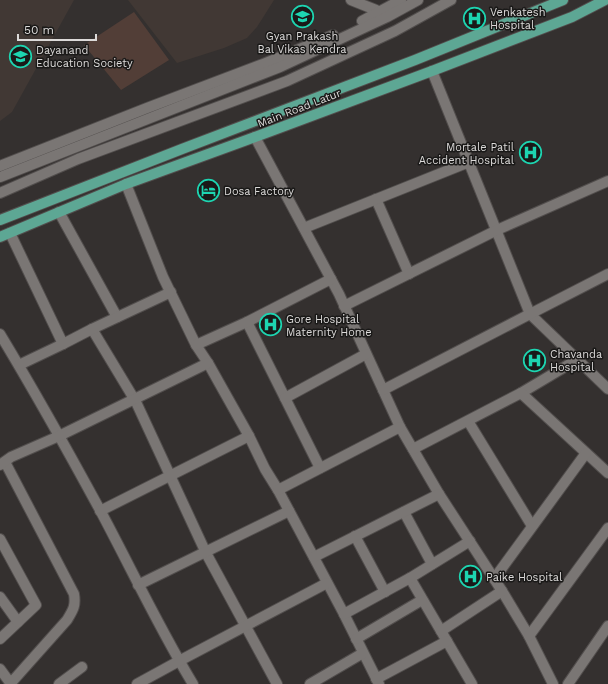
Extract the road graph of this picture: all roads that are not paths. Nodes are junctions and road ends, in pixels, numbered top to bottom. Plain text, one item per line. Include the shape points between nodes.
1 (351, 0) edge
2 (401, 0) edge
3 (418, 0) edge
4 (451, 0) edge
5 (563, 0) edge
6 (605, 0) edge
7 (379, 10) edge
8 (432, 70) junction
9 (260, 75) junction
10 (265, 89) junction
11 (255, 137) junction
12 (469, 162) junction
13 (0, 166) edge
14 (0, 177) edge
15 (608, 181) edge
16 (126, 184) junction
17 (0, 193) edge
18 (376, 199) junction
19 (60, 212) junction
20 (0, 220) edge
21 (304, 228) junction
22 (497, 230) junction
23 (10, 233) junction
24 (0, 237) edge
25 (409, 274) junction
26 (608, 274) edge
27 (331, 280) junction
28 (171, 292) junction
29 (344, 306) junction
30 (530, 314) junction
31 (116, 317) junction
32 (247, 322) junction
33 (92, 329) junction
34 (0, 334) edge
35 (63, 344) junction
36 (196, 346) junction
37 (366, 354) junction
38 (578, 359) junction
39 (208, 363) junction
40 (19, 365) junction
41 (607, 387) edge
42 (383, 390) junction
43 (521, 393) junction
44 (285, 398) junction
45 (134, 399) junction
46 (468, 421) junction
47 (400, 427) junction
48 (59, 436) junction
49 (249, 436) junction
50 (413, 450) junction
51 (586, 453) junction
52 (2, 464) edge
53 (320, 468) junction
54 (608, 473) edge
55 (170, 476) junction
56 (278, 490) junction
57 (439, 494) junction
58 (100, 511) junction
59 (289, 511) junction
60 (404, 512) junction
61 (532, 526) junction
62 (608, 528) edge
63 (355, 536) junction
64 (0, 539) edge
65 (470, 541) junction
66 (206, 552) junction
67 (314, 557) junction
68 (432, 564) junction
69 (410, 578) junction
70 (494, 579) junction
71 (327, 583) junction
72 (138, 585) junction
73 (502, 591) junction
74 (385, 592) junction
75 (0, 597) edge
76 (422, 600) junction
77 (344, 614) junction
78 (18, 622) junction
79 (245, 626) junction
80 (608, 626) edge
81 (441, 631) junction
82 (529, 636) junction
83 (0, 639) edge
84 (356, 639) junction
85 (447, 640) junction
86 (363, 653) junction
87 (179, 661) junction
88 (82, 667) dead end
89 (0, 669) edge
90 (378, 681) edge
91 (468, 682) edge
92 (11, 684) edge
93 (58, 684) edge
94 (137, 684) edge
95 (193, 684) edge
96 (277, 684) edge
97 (310, 684) edge
98 (553, 684) edge
99 (568, 684) edge

1 - 7 street
2 - 7 street
3 - 7 street
4 - 10 street via 395,31
5 - 20 main road, Main Road Latur via 415,60
6 - 8 main road, Main Road Latur via 572,17
7 - 9 street
7 - 13 street via 329,36 263,64
8 - 11 main road, Main Road Latur
8 - 12 street
9 - 10 street
9 - 14 street
10 - 17 street via 78,159
11 - 16 main road, Main Road Latur
11 - 21 street
12 - 18 street
12 - 22 street
15 - 22 street
16 - 19 main road, Main Road Latur
16 - 28 street
18 - 21 street
18 - 25 street
19 - 23 main road, Main Road Latur
19 - 31 street
21 - 27 street
22 - 25 street
22 - 30 street
23 - 24 main road, Main Road Latur
23 - 35 street
25 - 29 street
26 - 30 street
27 - 29 street
27 - 32 street
28 - 31 street
28 - 36 street
29 - 37 street
30 - 38 street
30 - 42 street
31 - 33 street
32 - 36 street
32 - 44 street
33 - 35 street
33 - 45 street
34 - 40 street
35 - 40 street
36 - 39 street
37 - 42 street
37 - 44 street
38 - 41 street
38 - 43 street
39 - 45 street
39 - 49 street
40 - 48 street
42 - 47 street
43 - 46 street
43 - 51 street
44 - 53 street
45 - 48 street
45 - 55 street
46 - 50 street
46 - 61 street
47 - 50 street
47 - 53 street
48 - 52 street via 11,457
48 - 58 street
49 - 55 street
49 - 56 street
50 - 57 street
51 - 54 street
51 - 61 street
52 - 92 street via 74,594 76,602 67,620
53 - 56 street
55 - 58 street
55 - 66 street
56 - 59 street
57 - 60 street
57 - 65 street
58 - 72 street
59 - 66 street
59 - 67 street
60 - 63 street
60 - 68 street
61 - 70 street
62 - 82 street
63 - 67 street
63 - 74 street
64 - 78 street via 36,605
65 - 68 street
65 - 70 street
66 - 72 street
66 - 79 street
67 - 71 street
68 - 69 street
69 - 74 street
69 - 76 street
70 - 73 street
71 - 77 street
71 - 79 street
72 - 87 street
73 - 81 street
73 - 82 street
74 - 77 street
75 - 78 street
76 - 81 street
76 - 84 street
77 - 84 street
78 - 83 street
79 - 87 street
79 - 96 street
80 - 99 street
81 - 85 street
82 - 98 street
84 - 86 street
85 - 90 street
85 - 91 street
86 - 90 street
86 - 97 street
87 - 94 street
87 - 95 street
88 - 93 street
89 - 92 street

